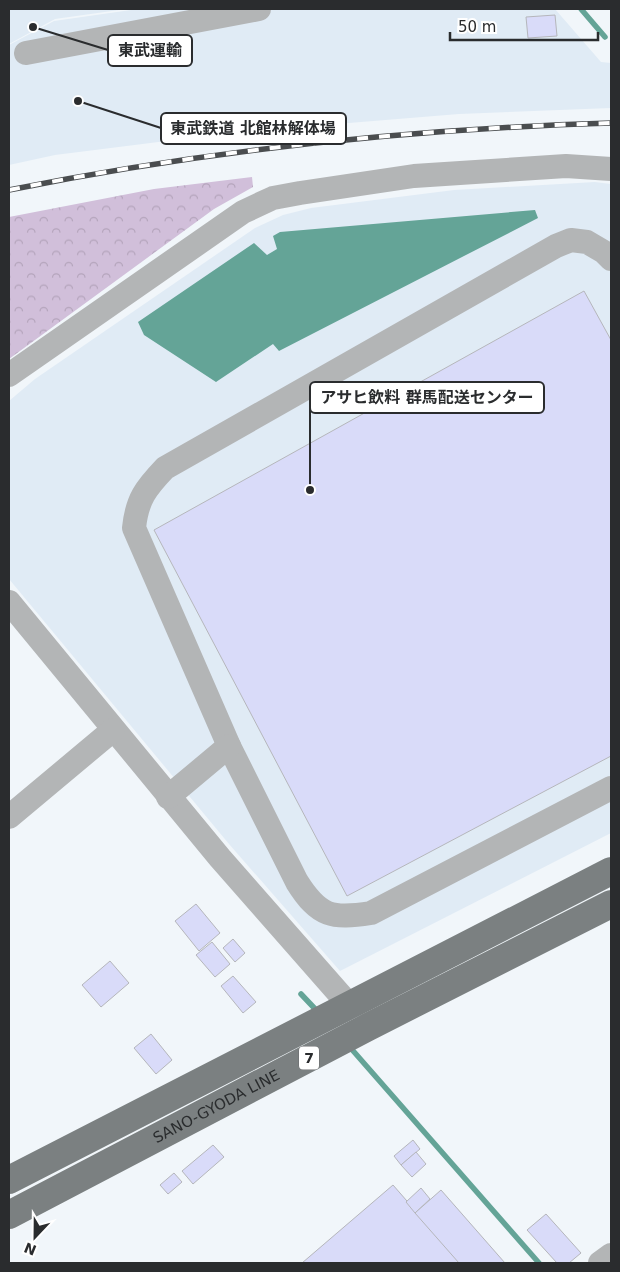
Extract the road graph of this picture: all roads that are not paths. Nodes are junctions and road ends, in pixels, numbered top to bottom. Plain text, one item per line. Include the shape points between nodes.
1 (259, 9) edge
2 (26, 53) dead end
3 (611, 169) edge
4 (611, 259) edge
5 (9, 375) edge
6 (9, 602) edge
7 (113, 730) junction
8 (229, 746) junction
9 (611, 788) edge
10 (168, 796) junction
11 (9, 817) edge
12 (611, 871) edge
13 (611, 904) edge
14 (350, 1006) junction
15 (9, 1180) edge
16 (9, 1215) edge
17 (611, 1255) edge
18 (600, 1263) edge

1 - 2 street
3 - 5 street via 566,166 414,176 273,198 243,212
4 - 8 street via 587,242 571,240 556,246 165,468 146,489 136,509 134,528
6 - 7 street
7 - 10 street
7 - 11 street
8 - 9 street via 307,898 322,911 341,918 371,913
8 - 10 street
10 - 14 street
12 - 14 main road, SANO-GYODA LINE / 7
13 - 16 main road, SANO-GYODA LINE / 7
14 - 15 main road, SANO-GYODA LINE / 7
17 - 18 street

